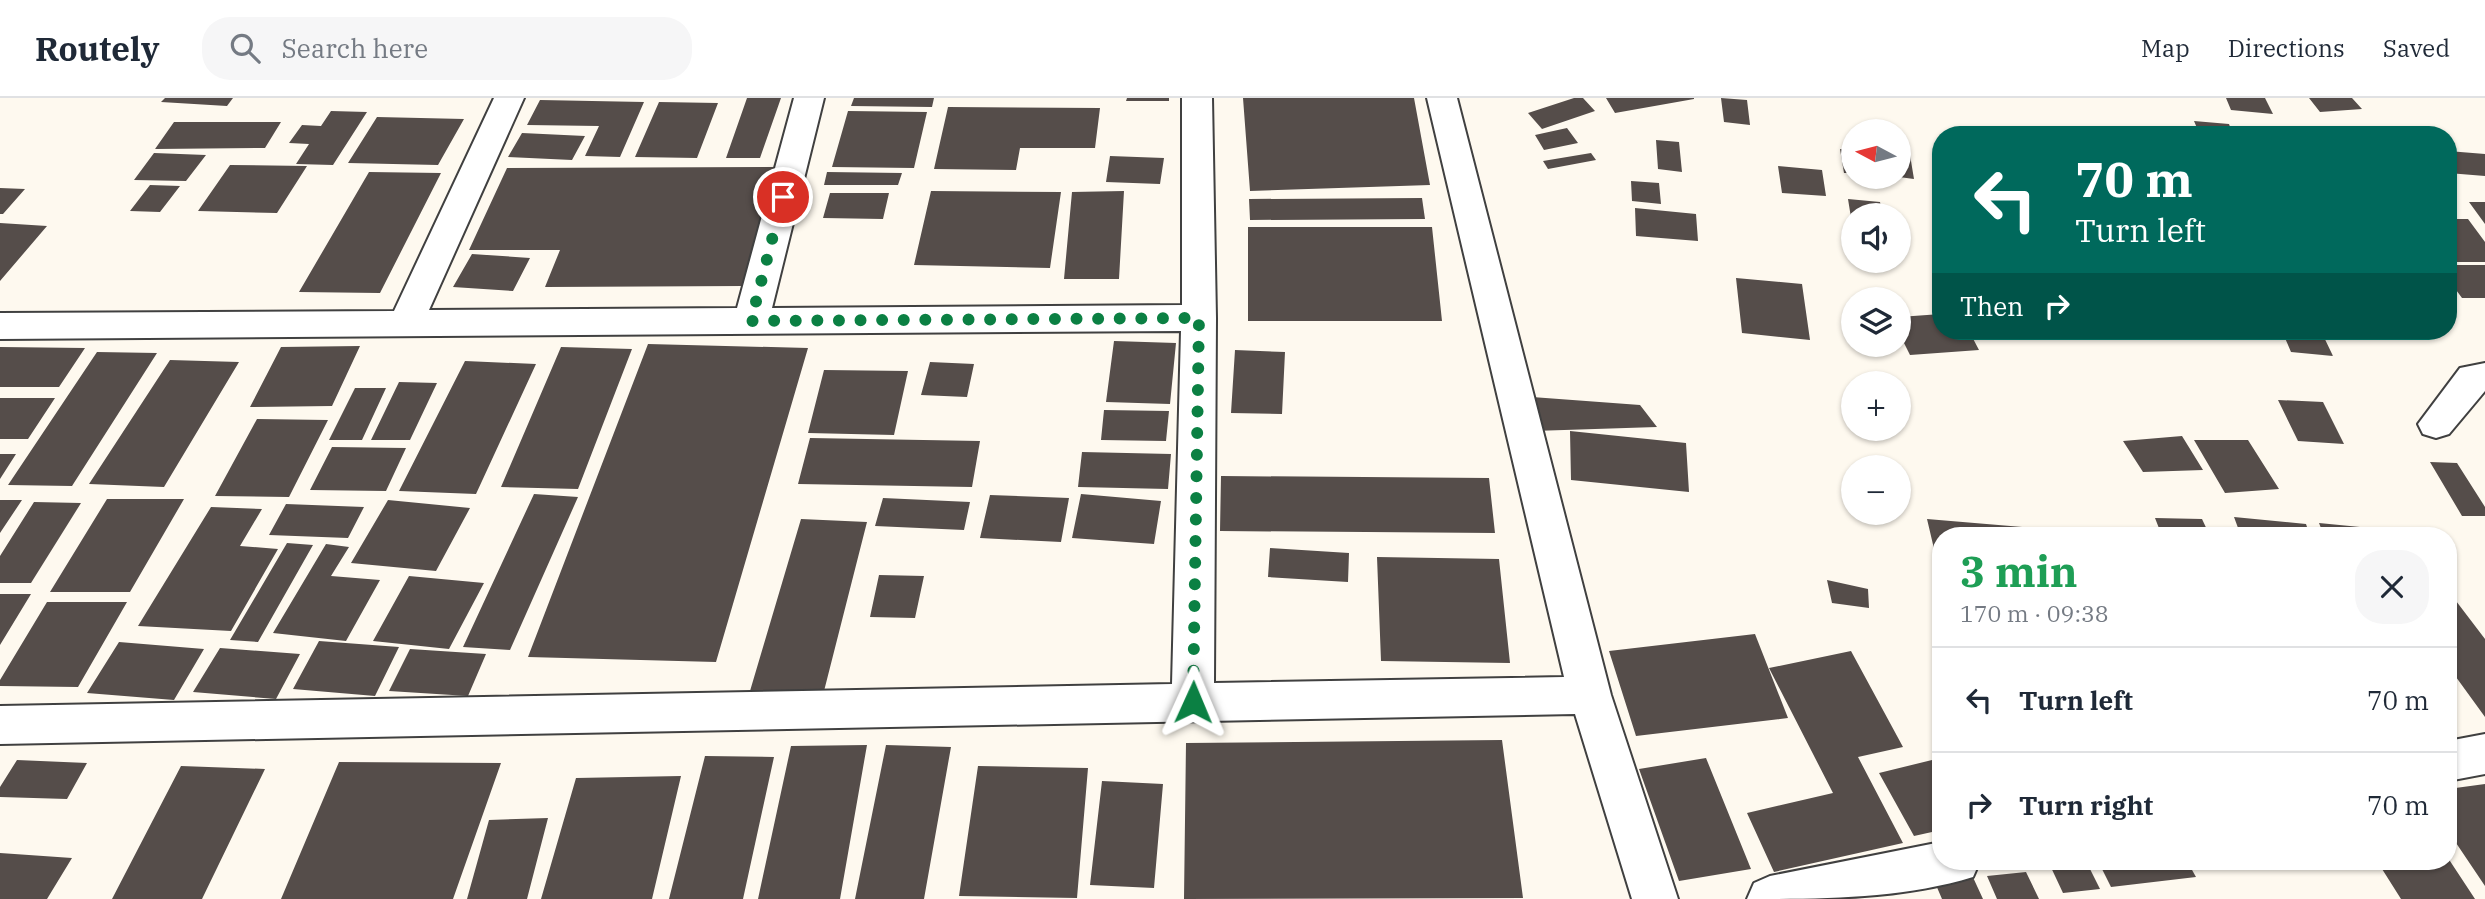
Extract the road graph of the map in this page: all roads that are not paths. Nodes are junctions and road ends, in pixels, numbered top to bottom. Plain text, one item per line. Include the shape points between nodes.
1 (509, 98) edge
2 (809, 98) edge
3 (1197, 98) edge
4 (1442, 98) edge
5 (1199, 318) junction
6 (751, 321) junction
7 (405, 324) junction
8 (0, 326) edge
9 (2485, 377) edge
10 (2436, 424) dead end
11 (1590, 695) junction
12 (1193, 702) junction
13 (0, 725) edge
14 (2485, 754) edge
15 (2457, 759) edge
16 (1932, 866) edge
17 (1655, 899) edge
18 (1770, 899) edge

1 - 7 street
2 - 6 street
3 - 5 street
4 - 11 street
5 - 6 street
5 - 12 street
6 - 7 street
7 - 8 street
9 - 10 street via 2473,377
11 - 12 street
11 - 17 street
12 - 13 street
14 - 15 street
16 - 18 street

